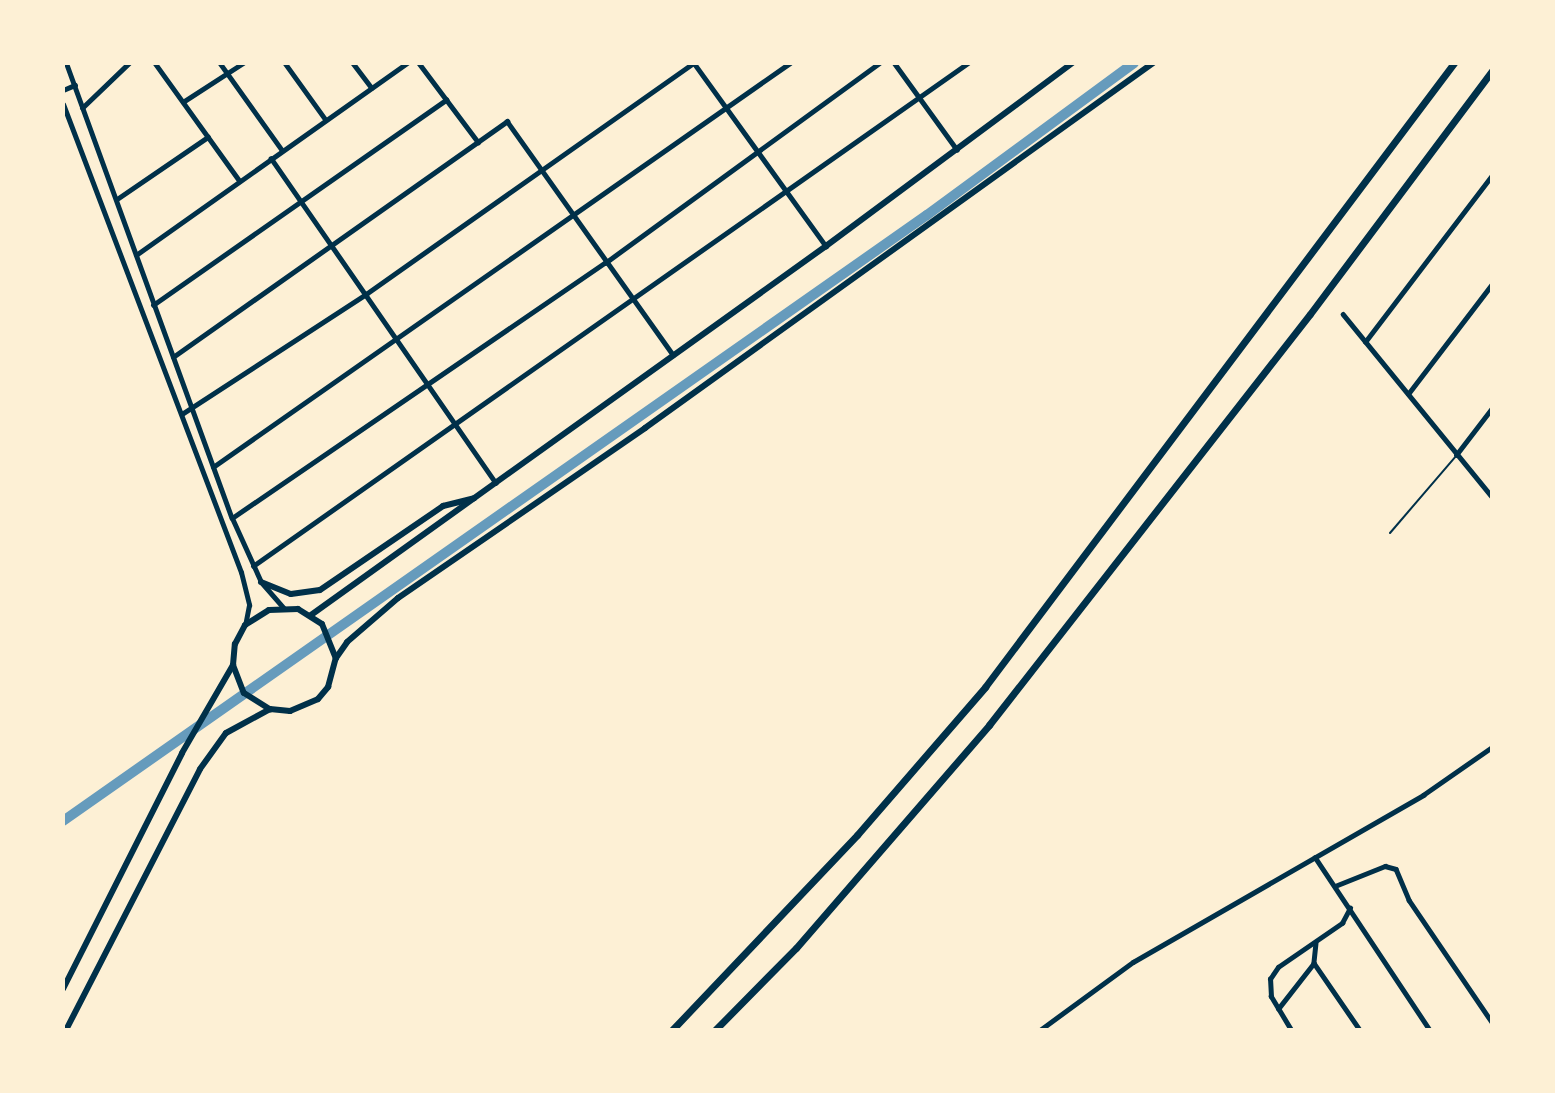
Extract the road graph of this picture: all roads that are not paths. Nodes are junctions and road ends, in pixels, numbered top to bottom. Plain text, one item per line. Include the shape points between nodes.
1 (66, 63) edge
2 (129, 63) edge
3 (155, 63) edge
4 (220, 63) edge
5 (243, 63) edge
6 (285, 63) edge
7 (353, 63) edge
8 (408, 63) edge
9 (419, 63) edge
10 (694, 63) edge
11 (790, 63) edge
12 (879, 63) edge
13 (894, 63) edge
14 (968, 63) edge
15 (1072, 63) edge
16 (1153, 63) edge
17 (1454, 63) edge
18 (227, 73) junction
19 (1490, 74) edge
20 (75, 85) junction
21 (372, 88) junction
22 (63, 90) edge
23 (919, 98) junction
24 (446, 100) junction
25 (183, 102) junction
26 (63, 104) edge
27 (82, 108) junction
28 (726, 110) junction
29 (326, 120) junction
30 (208, 137) junction
31 (478, 142) junction
32 (282, 150) junction
33 (957, 150) junction
34 (756, 152) junction
35 (271, 158) junction
36 (542, 169) junction
37 (1492, 175) edge
38 (239, 180) junction
39 (786, 195) junction
40 (117, 199) junction
41 (303, 202) junction
42 (573, 215) junction
43 (331, 244) junction
44 (826, 246) junction
45 (136, 255) junction
46 (605, 263) junction
47 (1492, 284) edge
48 (366, 294) junction
49 (633, 302) junction
50 (153, 306) junction
51 (1343, 314) dead end
52 (397, 339) junction
53 (1365, 342) junction
54 (673, 355) junction
55 (173, 357) junction
56 (427, 382) junction
57 (1407, 395) junction
58 (1492, 408) edge
59 (193, 411) junction
60 (182, 414) junction
61 (456, 425) junction
62 (1456, 455) junction
63 (213, 467) junction
64 (496, 484) junction
65 (479, 496) junction
66 (1492, 497) edge
67 (232, 518) junction
68 (1390, 533) dead end
69 (253, 566) junction
70 (261, 582) junction
71 (284, 608) junction
72 (311, 615) junction
73 (245, 625) junction
74 (336, 658) junction
75 (233, 665) junction
76 (270, 709) junction
77 (1492, 747) edge
78 (1315, 857) junction
79 (1335, 886) junction
80 (1350, 908) junction
81 (1316, 942) junction
82 (1314, 963) junction
83 (63, 989) edge
84 (1278, 1009) junction
85 (1492, 1023) edge
86 (66, 1030) edge
87 (672, 1030) edge
88 (715, 1030) edge
89 (1040, 1030) edge
90 (1291, 1030) edge
91 (1360, 1030) edge
92 (1430, 1030) edge

1 - 20 street
2 - 27 street
3 - 25 street
4 - 18 street
5 - 18 street
6 - 29 street
7 - 21 street
8 - 21 street
9 - 24 street
10 - 28 street
10 - 36 street
11 - 28 street
12 - 34 street
13 - 23 street
14 - 23 street
15 - 33 main road
16 - 74 main road via 656,421 398,598 358,631
17 - 87 highway via 985,687 858,835
18 - 25 street
18 - 32 street
19 - 88 highway via 1310,314 989,725 842,896
20 - 22 street
20 - 27 street
21 - 29 street
23 - 33 street
23 - 39 street
24 - 31 street
24 - 41 street
25 - 30 street
26 - 60 street
27 - 40 street
28 - 34 street
28 - 42 street
29 - 32 street
30 - 38 street
30 - 40 street
31 - 36 street via 507,121
31 - 43 street
32 - 35 street
33 - 44 main road
34 - 39 street
34 - 46 street
35 - 38 street
35 - 41 street
36 - 42 street
36 - 48 street
37 - 53 street
38 - 45 street
39 - 44 street
39 - 49 street
40 - 45 street
41 - 43 street
41 - 50 street
42 - 46 street
42 - 52 street
43 - 48 street
43 - 55 street
44 - 54 main road
45 - 50 street
46 - 49 street
46 - 56 street
47 - 57 street
48 - 52 street
48 - 59 street
49 - 54 street
49 - 61 street
50 - 55 street
51 - 53 street
52 - 56 street
52 - 63 street
53 - 57 street
54 - 64 main road
55 - 59 street
56 - 61 street
56 - 67 street
57 - 62 street
58 - 62 street
59 - 60 street
59 - 63 street
60 - 73 street via 242,572 249,605
61 - 64 street
61 - 69 street
62 - 66 street
62 - 68 lane
63 - 67 street
64 - 65 main road
65 - 70 main road via 443,506 320,590 292,594
65 - 72 main road
67 - 69 street
69 - 70 street
70 - 71 street
71 - 72 main road
71 - 73 main road via 256,616
72 - 74 main road via 333,642
73 - 75 main road via 235,644
74 - 76 main road via 331,680 318,699 290,711
75 - 76 main road via 236,680 256,703
75 - 83 main road via 182,752
76 - 86 main road via 226,733 200,769
77 - 78 street
78 - 79 street
78 - 89 street via 1133,962
79 - 80 street
79 - 85 street via 1385,866 1395,869 1409,900
80 - 81 street via 1342,923
80 - 92 street
81 - 82 street
81 - 84 street via 1278,967 1270,979 1271,997
82 - 84 street
82 - 91 street
84 - 90 street

